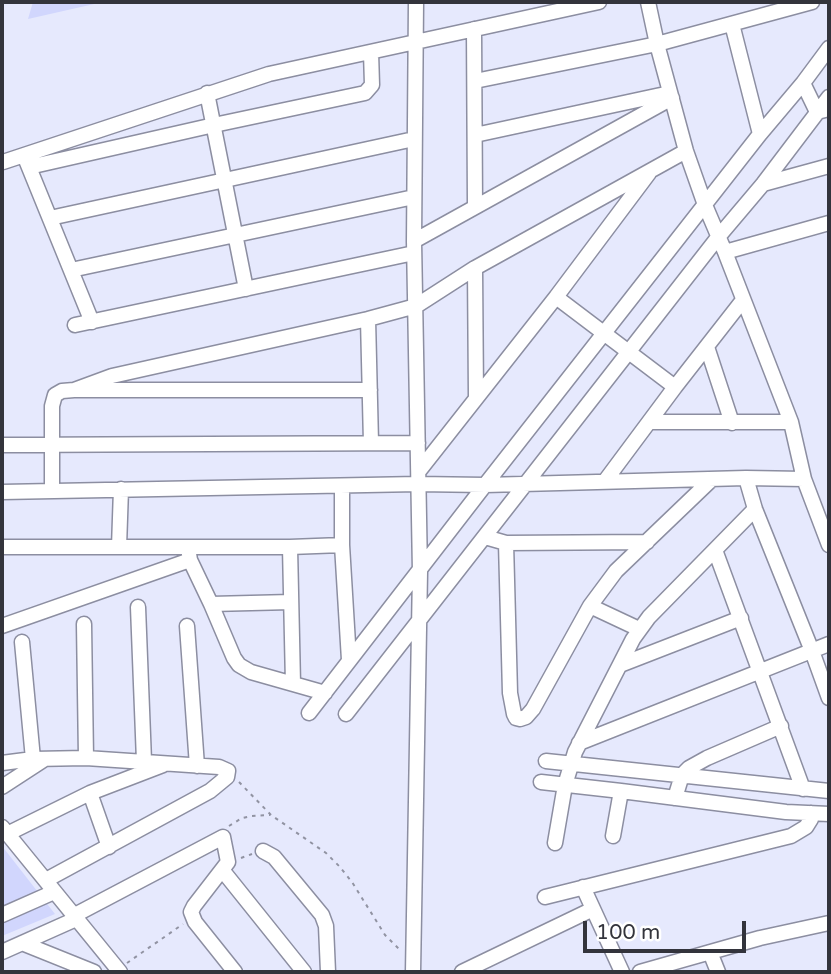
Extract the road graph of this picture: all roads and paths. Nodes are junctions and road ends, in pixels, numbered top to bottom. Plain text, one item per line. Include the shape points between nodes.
1 (416, 2) edge
2 (600, 2) edge
3 (648, 2) edge
4 (812, 2) edge
5 (732, 24) junction
6 (474, 29) junction
7 (415, 43) junction
8 (657, 44) junction
9 (829, 48) edge
10 (371, 52) junction
11 (475, 81) junction
12 (803, 83) junction
13 (207, 93) junction
14 (671, 96) junction
15 (829, 97) edge
16 (823, 111) edge
17 (214, 125) junction
18 (760, 134) junction
19 (475, 135) junction
20 (77, 137) junction
21 (414, 139) junction
22 (686, 151) junction
23 (83, 155) junction
24 (27, 161) junction
25 (3, 162) edge
26 (829, 166) edge
27 (652, 169) junction
28 (225, 180) junction
29 (763, 184) junction
30 (414, 197) junction
31 (705, 205) junction
32 (475, 206) junction
33 (50, 218) junction
34 (829, 223) edge
35 (236, 235) junction
36 (719, 236) junction
37 (414, 247) junction
38 (725, 252) junction
39 (475, 268) junction
40 (71, 270) junction
41 (246, 289) junction
42 (556, 297) junction
43 (743, 300) junction
44 (416, 306) junction
45 (368, 318) junction
46 (92, 322) junction
47 (75, 326) dead end
48 (604, 334) junction
49 (707, 347) junction
50 (628, 353) junction
51 (675, 387) junction
52 (74, 390) junction
53 (370, 390) junction
54 (476, 398) junction
55 (649, 422) junction
56 (790, 422) junction
57 (732, 423) junction
58 (371, 443) junction
59 (418, 443) junction
60 (2, 445) edge
61 (53, 446) junction
62 (418, 477) junction
63 (746, 478) junction
64 (712, 479) junction
65 (804, 480) junction
66 (605, 481) junction
67 (526, 483) junction
68 (485, 485) junction
69 (342, 486) junction
70 (121, 489) junction
71 (52, 490) junction
72 (2, 492) edge
73 (755, 509) junction
74 (485, 537) junction
75 (647, 542) junction
76 (506, 543) junction
77 (342, 545) junction
78 (829, 545) edge
79 (2, 547) edge
80 (289, 547) junction
81 (118, 548) junction
82 (715, 550) junction
83 (189, 554) junction
84 (419, 572) junction
85 (291, 602) junction
86 (211, 604) junction
87 (590, 606) junction
88 (138, 607) dead end
89 (741, 618) junction
90 (419, 619) junction
91 (84, 624) dead end
92 (2, 626) edge
93 (187, 626) dead end
94 (639, 629) junction
95 (22, 642) dead end
96 (829, 645) edge
97 (812, 651) junction
98 (349, 660) junction
99 (620, 664) junction
100 (761, 671) junction
101 (293, 684) junction
102 (325, 693) junction
103 (829, 698) edge
104 (310, 713) dead end
105 (346, 714) dead end
106 (781, 726) junction
107 (579, 743) junction
108 (86, 758) junction
109 (40, 759) junction
110 (144, 761) junction
111 (546, 761) dead end
112 (2, 763) edge
113 (571, 763) junction
114 (164, 764) junction
115 (197, 766) junction
116 (228, 771) junction
117 (682, 775) junction
118 (541, 782) dead end
119 (565, 785) junction
120 (2, 787) edge
121 (798, 788) junction
122 (621, 790) junction
123 (829, 791) edge
124 (90, 793) junction
125 (675, 798) junction
126 (786, 812) junction
127 (811, 813) junction
128 (829, 814) edge
129 (271, 815) junction
130 (4, 830) edge
131 (613, 836) dead end
132 (223, 837) junction
133 (555, 843) dead end
134 (109, 847) junction
135 (263, 851) joint
136 (225, 867) junction
137 (50, 886) junction
138 (583, 887) junction
139 (545, 897) dead end
140 (593, 909) junction
141 (2, 915) edge
142 (74, 917) junction
143 (192, 917) junction
144 (829, 923) edge
145 (22, 943) junction
146 (2, 952) edge
147 (710, 952) junction
148 (413, 965) edge
149 (119, 971) edge
150 (94, 972) edge
151 (235, 972) edge
152 (304, 972) edge
153 (328, 972) edge
154 (462, 972) edge
155 (622, 972) edge
156 (640, 972) edge
157 (718, 972) edge

1 - 7 street
2 - 6 street
3 - 8 street
4 - 5 street
5 - 8 street
5 - 18 street
6 - 7 street
6 - 11 street
7 - 10 street
7 - 21 street
8 - 11 street
8 - 14 street
9 - 12 street
10 - 13 street
10 - 17 street via 372,85 365,93
11 - 19 street
12 - 16 street
12 - 18 street
13 - 17 street
13 - 20 street
14 - 19 street
14 - 22 street
14 - 32 street
15 - 16 street
16 - 29 street
17 - 23 street
17 - 28 street
18 - 31 street
19 - 32 street
20 - 23 street
20 - 24 street
21 - 28 street
21 - 30 street
22 - 27 street
22 - 31 street
23 - 24 street
24 - 25 street
24 - 33 street
26 - 29 street
27 - 39 street
27 - 42 street
28 - 33 street
28 - 35 street
29 - 36 street
30 - 35 street
30 - 37 street
31 - 36 street
31 - 48 street
32 - 37 street
33 - 40 street
34 - 38 street
35 - 40 street
35 - 41 street
36 - 38 street
36 - 50 street
37 - 41 street
37 - 44 street
38 - 43 street
39 - 44 street
39 - 54 street
40 - 46 street
41 - 46 street
42 - 48 street
42 - 54 street
43 - 49 street
43 - 56 street
44 - 45 street
44 - 59 street
45 - 52 street via 112,376
45 - 53 street
46 - 47 street
48 - 50 street
48 - 68 street
49 - 51 street
49 - 57 street
50 - 51 street
50 - 67 street
51 - 55 street
52 - 53 street
52 - 61 street via 53,398
53 - 58 street
54 - 62 street
55 - 57 street
55 - 66 street
56 - 57 street
56 - 65 street
58 - 59 street
58 - 61 street
59 - 62 street
60 - 61 street
61 - 71 street
62 - 68 street
62 - 69 street
62 - 84 street
63 - 64 street
63 - 65 street
63 - 73 street
64 - 66 street
64 - 75 street
65 - 78 street
66 - 67 street
67 - 68 street
67 - 74 street
68 - 84 street
69 - 70 street
69 - 77 street
70 - 71 street
70 - 81 street
71 - 72 street
73 - 82 street
73 - 97 street
74 - 76 street
74 - 90 street
75 - 76 street
75 - 87 street via 616,571
76 - 87 street via 510,693 516,718 523,719 533,709
77 - 80 street
77 - 98 street
79 - 81 street
80 - 83 street
80 - 85 street
81 - 83 street
82 - 89 street
82 - 94 street
83 - 86 street
83 - 92 street
84 - 90 street
84 - 98 street
85 - 86 street
85 - 101 street
86 - 101 street via 239,665
87 - 94 street
88 - 110 street
89 - 99 street
89 - 100 street
90 - 105 street
90 - 148 street
91 - 108 street
93 - 115 street
94 - 99 street
95 - 109 street
96 - 97 street
97 - 100 street
97 - 103 street
98 - 102 street
99 - 107 street
100 - 106 street
100 - 107 street
101 - 102 street
102 - 104 street
106 - 117 street via 707,758
106 - 121 street
107 - 113 street
108 - 109 street
108 - 110 street
109 - 112 street
109 - 120 street
110 - 114 street
111 - 113 street
113 - 117 street
113 - 119 street
114 - 115 street
114 - 124 street
115 - 116 street
116 - 129 path
116 - 134 street via 210,791
117 - 121 street
117 - 125 street
118 - 119 street
119 - 122 street
119 - 133 street
121 - 123 street
121 - 126 street
122 - 125 street
122 - 131 street
124 - 130 street
124 - 134 street
125 - 126 street
126 - 127 street
127 - 128 street
127 - 138 street via 806,827 791,836
129 - 132 path via 242,818 230,824
129 - 148 path via 339,866 393,945
130 - 137 street
132 - 136 street
132 - 142 street
134 - 137 street
135 - 136 path
135 - 153 street via 274,857 322,915
136 - 143 street via 194,906
136 - 152 street
137 - 141 street
137 - 142 street
138 - 139 street
138 - 140 street
140 - 154 street
140 - 155 street
142 - 145 street
142 - 149 street
143 - 149 path
143 - 151 street
144 - 147 street
145 - 146 street
145 - 150 street
147 - 156 street
147 - 157 street

